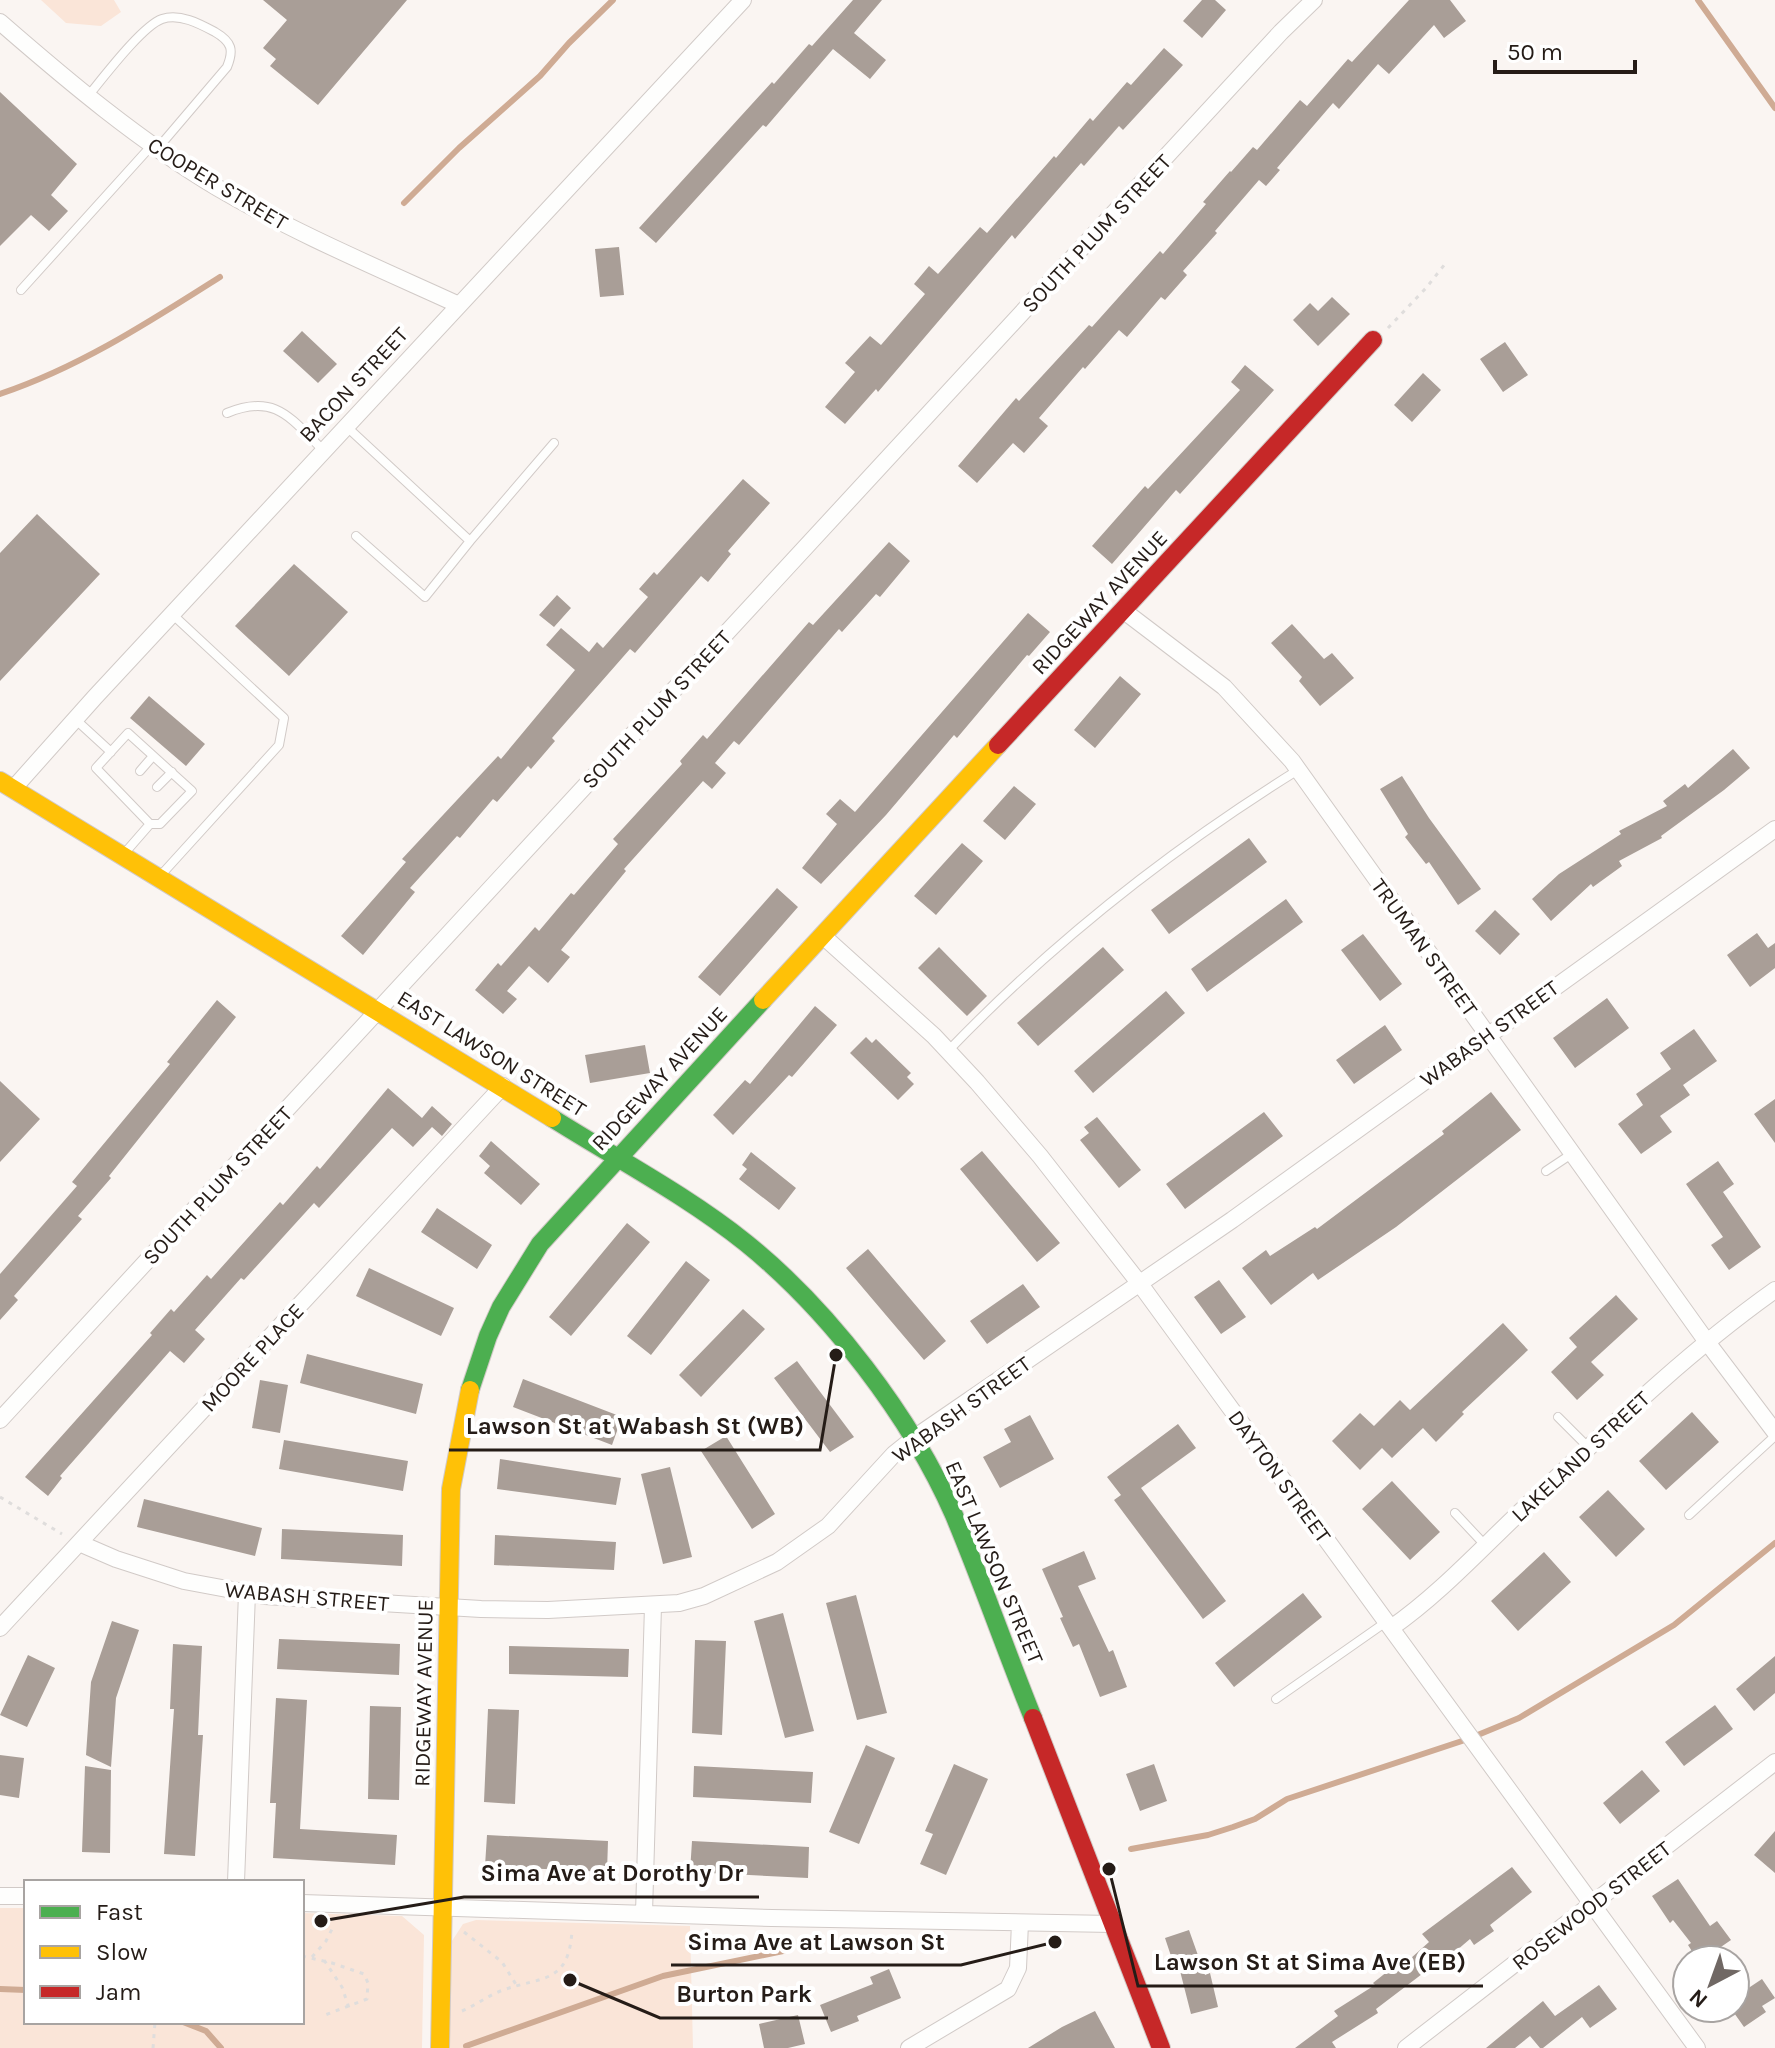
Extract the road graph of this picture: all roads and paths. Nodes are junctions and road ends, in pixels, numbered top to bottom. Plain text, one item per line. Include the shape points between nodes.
1 (743, 0) edge
2 (1314, 0) edge
3 (0, 22) edge
4 (88, 96) junction
5 (155, 146) junction
6 (1445, 264) dead end
7 (21, 290) dead end
8 (459, 305) junction
9 (1373, 340) joint
10 (227, 413) dead end
11 (347, 427) junction
12 (554, 443) dead end
13 (324, 451) junction
14 (356, 536) dead end
15 (470, 541) junction
16 (1124, 611) junction
17 (172, 614) junction
18 (75, 719) junction
19 (111, 752) junction
20 (153, 756) junction
21 (1298, 770) junction
22 (140, 771) dead end
23 (172, 772) junction
24 (157, 787) dead end
25 (4, 791) edge
26 (150, 824) junction
27 (1775, 829) edge
28 (122, 855) junction
29 (158, 878) junction
30 (823, 936) junction
31 (378, 1010) junction
32 (1487, 1034) junction
33 (948, 1051) junction
34 (503, 1086) junction
35 (1574, 1153) junction
36 (617, 1158) junction
37 (1546, 1171) dead end
38 (1140, 1284) junction
39 (1775, 1290) edge
40 (1707, 1342) junction
41 (1558, 1417) dead end
42 (0, 1420) edge
43 (1775, 1434) edge
44 (914, 1438) junction
45 (1588, 1448) junction
46 (0, 1497) edge
47 (1455, 1513) dead end
48 (1689, 1515) dead end
49 (79, 1543) junction
50 (1485, 1545) junction
51 (247, 1593) junction
52 (653, 1606) junction
53 (449, 1607) junction
54 (1388, 1625) junction
55 (0, 1628) edge
56 (1276, 1699) dead end
57 (1775, 1762) edge
58 (236, 1880) edge
59 (0, 1896) edge
60 (24, 1896) edge
61 (304, 1903) edge
62 (1592, 1903) junction
63 (442, 1908) junction
64 (644, 1913) junction
65 (1020, 1923) junction
66 (1112, 1924) junction
67 (334, 1925) dead end
68 (462, 1928) dead end
69 (572, 1930) dead end
70 (304, 1956) edge
71 (312, 1957) junction
72 (324, 1960) junction
73 (517, 1986) junction
74 (349, 2008) junction
75 (325, 2015) dead end
76 (441, 2021) junction
77 (154, 2024) edge
78 (153, 2048) edge
79 (440, 2048) edge
80 (909, 2048) edge
81 (1161, 2048) edge
82 (1406, 2048) edge
83 (1697, 2048) edge

1 - 8 street, BACON STREET
2 - 31 street, SOUTH PLUM STREET
3 - 4 street, COOPER STREET
4 - 5 street, COOPER STREET
4 - 5 lane via 164,17 194,20 227,39 232,47 227,67
5 - 7 lane
5 - 8 street, COOPER STREET via 279,221
6 - 9 path
8 - 11 street, BACON STREET
9 - 16 street, RIDGEWAY AVENUE
10 - 13 lane via 246,405 269,405
11 - 13 street, BACON STREET
11 - 15 lane
12 - 15 lane
13 - 17 street, BACON STREET
14 - 15 lane via 425,597
16 - 21 street, TRUMAN STREET via 1224,687
16 - 30 street, RIDGEWAY AVENUE
17 - 18 street, BACON STREET
17 - 29 lane via 284,718 279,745
18 - 19 lane
18 - 25 street, BACON STREET
19 - 20 lane via 128,733
19 - 26 lane via 96,768 140,807
20 - 22 lane
20 - 23 lane
21 - 32 street, TRUMAN STREET
21 - 33 lane via 1085,922
23 - 24 lane
23 - 26 lane via 192,791 160,824
25 - 28 street, EAST LAWSON STREET
26 - 28 lane
27 - 32 street, WABASH STREET
28 - 29 street, EAST LAWSON STREET
29 - 31 street, EAST LAWSON STREET
30 - 33 street, DAYTON STREET
30 - 36 street, RIDGEWAY AVENUE
31 - 34 street, EAST LAWSON STREET
31 - 42 street, SOUTH PLUM STREET
32 - 35 street, TRUMAN STREET
32 - 38 street, WABASH STREET
33 - 38 street, DAYTON STREET via 1040,1156
34 - 36 street, EAST LAWSON STREET
34 - 49 street, MOORE PLACE
35 - 37 lane
35 - 40 street, TRUMAN STREET
36 - 44 street, EAST LAWSON STREET via 719,1223 768,1262 841,1337
36 - 53 street, RIDGEWAY AVENUE via 535,1250 480,1352 451,1489
38 - 44 street, WABASH STREET
38 - 54 street, DAYTON STREET
39 - 40 street, LAKELAND STREET
40 - 43 street, TRUMAN STREET
40 - 45 street, LAKELAND STREET
41 - 45 lane
43 - 48 lane
44 - 52 street, WABASH STREET via 828,1526 777,1562 704,1596
44 - 66 street, EAST LAWSON STREET via 953,1513
45 - 50 street, LAKELAND STREET
46 - 49 path
47 - 50 lane
49 - 51 street, WABASH STREET via 156,1572
49 - 55 street, MOORE PLACE
50 - 54 street, LAKELAND STREET via 1410,1615
51 - 53 street, WABASH STREET
51 - 58 street
52 - 53 street, WABASH STREET
52 - 64 street
53 - 63 street, RIDGEWAY AVENUE
54 - 56 lane
54 - 62 street, DAYTON STREET
57 - 62 street, ROSEWOOD STREET
59 - 60 street
61 - 63 street
62 - 82 street, ROSEWOOD STREET
62 - 83 street, DAYTON STREET
63 - 64 street
63 - 76 street, RIDGEWAY AVENUE
64 - 65 street
65 - 66 street
65 - 80 street via 1018,1968 1008,1989
66 - 81 street, EAST LAWSON STREET
67 - 71 path
68 - 73 path via 502,1962
69 - 73 path via 571,1947 560,1969 547,1979
70 - 71 path
71 - 72 path
72 - 74 path
72 - 74 path via 364,1974 367,1999
73 - 76 path
74 - 75 path
76 - 79 street, RIDGEWAY AVENUE
77 - 78 path

